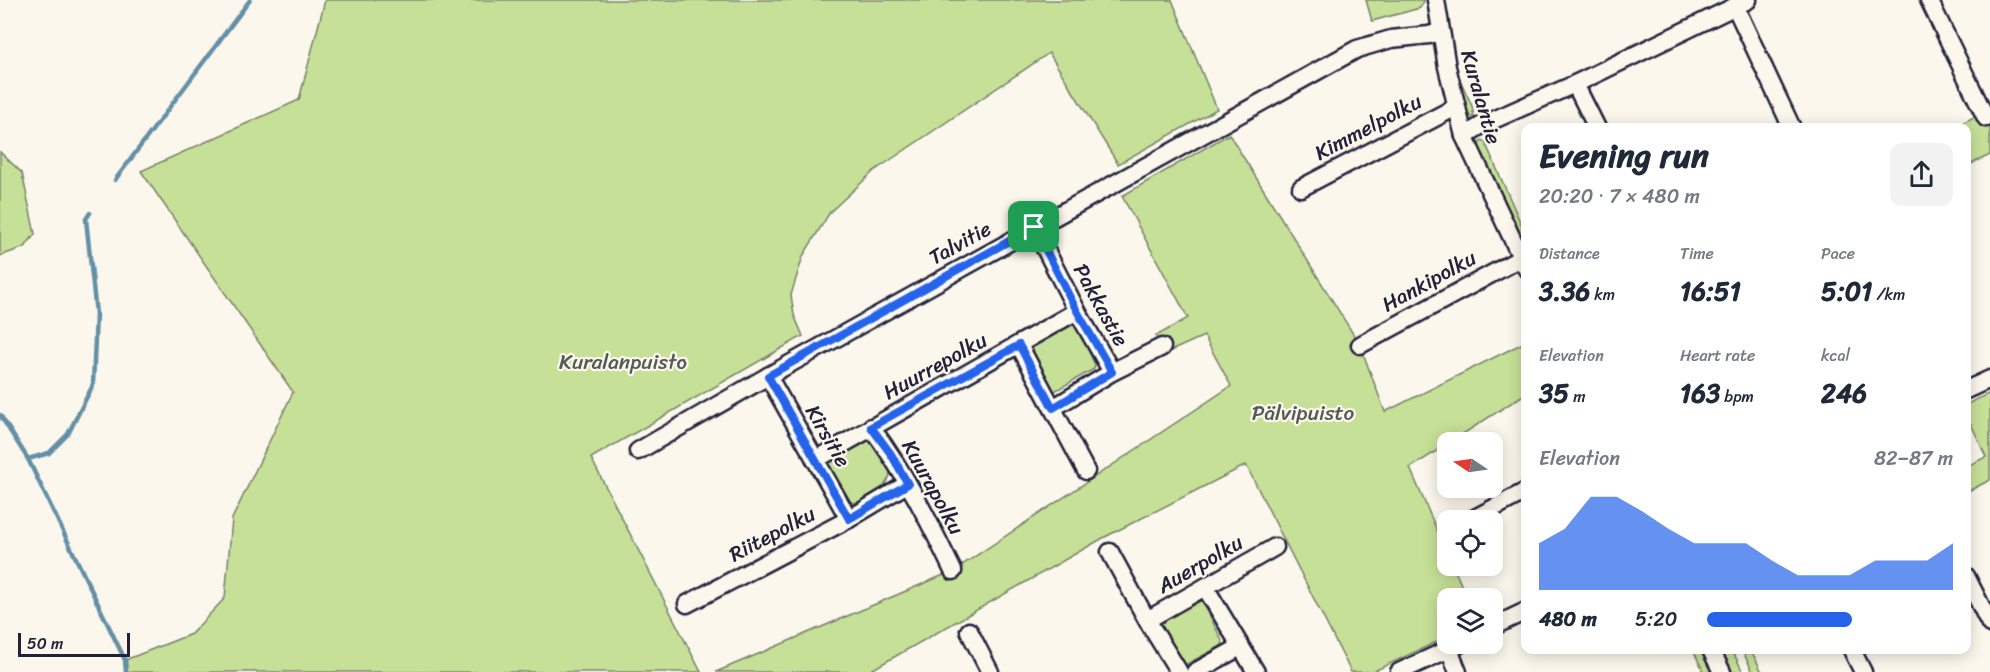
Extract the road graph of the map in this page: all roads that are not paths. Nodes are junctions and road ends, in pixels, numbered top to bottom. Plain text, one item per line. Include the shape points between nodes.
1 (1436, 0) edge
2 (1929, 0) edge
3 (1742, 3) edge
4 (1440, 32) junction
5 (1575, 84) junction
6 (1456, 107) junction
7 (1986, 118) dead end
8 (1594, 123) edge
9 (1790, 123) edge
10 (1464, 136) junction
11 (1301, 188) dead end
12 (1034, 227) junction
13 (1521, 259) edge
14 (1521, 264) edge
15 (1077, 311) junction
16 (1019, 345) junction
17 (1360, 345) dead end
18 (1162, 347) dead end
19 (1112, 372) junction
20 (768, 376) junction
21 (1990, 379) edge
22 (1971, 388) edge
23 (1053, 408) junction
24 (871, 427) junction
25 (638, 451) dead end
26 (815, 460) junction
27 (1086, 471) dead end
28 (908, 484) junction
29 (1521, 493) edge
30 (1489, 510) edge
31 (849, 519) junction
32 (1275, 547) dead end
33 (1110, 552) dead end
34 (953, 571) dead end
35 (1971, 586) edge
36 (1205, 587) junction
37 (687, 604) dead end
38 (1521, 613) edge
39 (1147, 620) junction
40 (1503, 622) edge
41 (1990, 624) edge
42 (969, 631) dead end
43 (1240, 647) junction
44 (1438, 654) edge
45 (1456, 654) edge
46 (1712, 654) edge
47 (1854, 654) edge
48 (990, 672) edge
49 (1179, 672) edge
50 (1195, 672) edge
51 (1256, 672) edge
52 (1399, 672) edge
53 (1458, 672) edge
54 (1722, 672) edge
55 (1863, 672) edge

1 - 4 street, Kuralantie
2 - 7 street
3 - 5 street
3 - 9 street
4 - 6 street, Kuralantie
4 - 12 street, Talvitie via 1357,49
5 - 8 street
5 - 10 street
6 - 10 street, Kuralantie
6 - 11 street, Kimmelpolku
10 - 13 street, Kuralantie
12 - 15 street, Pakkastie
12 - 20 street, Talvitie
14 - 17 street, Hankipolku
15 - 16 street, Huurrepolku
15 - 19 street, Pakkastie
16 - 23 street
16 - 24 street, Huurrepolku
18 - 19 street
19 - 23 street
20 - 25 street, Talvitie
20 - 26 street, Kirsitie
21 - 22 street
23 - 27 street
24 - 26 street, Huurrepolku
24 - 28 street, Kuurapolku
26 - 31 street, Kirsitie
28 - 31 street, Riitepolku
28 - 34 street, Kuurapolku
29 - 30 street
31 - 37 street, Riitepolku
32 - 36 street, Auerpolku
33 - 39 street
35 - 41 street
36 - 39 street, Auerpolku
36 - 43 street
38 - 40 street
39 - 49 street
42 - 48 street
43 - 50 street
43 - 51 street
44 - 52 street
45 - 53 street
46 - 54 street
47 - 55 street

